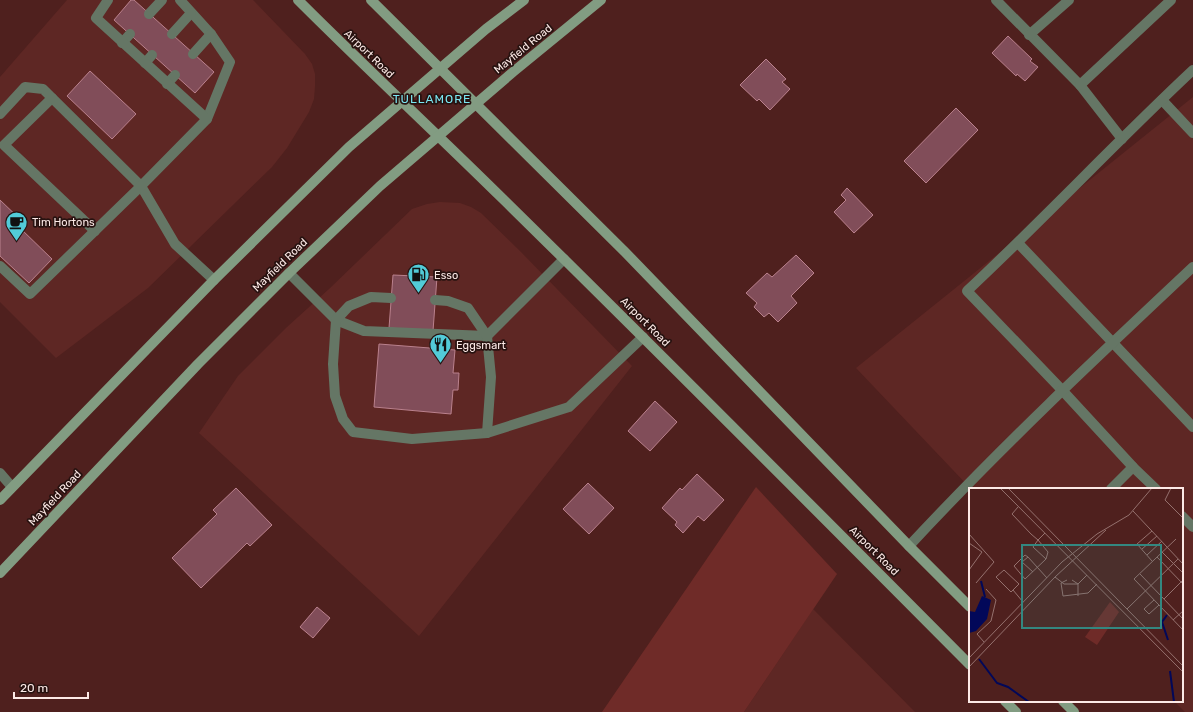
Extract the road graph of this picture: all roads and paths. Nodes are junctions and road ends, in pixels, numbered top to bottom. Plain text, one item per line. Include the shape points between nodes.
1 (108, 0) edge
2 (162, 0) edge
3 (180, 0) edge
4 (298, 0) edge
5 (371, 0) edge
6 (524, 0) edge
7 (601, 0) edge
8 (996, 0) edge
9 (1069, 0) edge
10 (1171, 0) edge
11 (191, 13) junction
12 (149, 14) dead end
13 (130, 34) dead end
14 (172, 34) dead end
15 (211, 34) junction
16 (1029, 35) junction
17 (122, 43) junction
18 (193, 54) dead end
19 (152, 55) dead end
20 (145, 63) junction
21 (440, 69) junction
22 (1193, 70) edge
23 (175, 75) dead end
24 (167, 84) junction
25 (1080, 85) junction
26 (52, 98) junction
27 (1162, 100) junction
28 (402, 102) junction
29 (476, 104) junction
30 (0, 114) edge
31 (207, 119) junction
32 (1193, 133) edge
33 (438, 136) junction
34 (1122, 138) junction
35 (141, 186) junction
36 (95, 231) junction
37 (1018, 243) junction
38 (564, 259) junction
39 (0, 266) edge
40 (1193, 267) edge
41 (289, 273) junction
42 (214, 280) junction
43 (391, 298) dead end
44 (435, 300) dead end
45 (336, 320) junction
46 (487, 336) junction
47 (643, 337) junction
48 (1113, 342) junction
49 (1062, 390) junction
50 (1193, 427) edge
51 (487, 433) junction
52 (1133, 467) junction
53 (0, 473) edge
54 (12, 487) junction
55 (1112, 488) edge
56 (1155, 488) edge
57 (0, 500) edge
58 (1183, 517) edge
59 (1193, 527) edge
60 (908, 546) junction
61 (0, 573) edge
62 (969, 606) edge
63 (969, 664) edge
64 (1006, 702) edge
65 (1064, 702) edge
66 (1016, 712) edge
67 (1074, 712) edge

1 - 17 lane via 96,18
2 - 12 lane
3 - 11 lane
4 - 28 main road, Airport Road
5 - 21 main road
6 - 21 main road
7 - 29 main road, Mayfield Road
8 - 16 lane
9 - 16 lane
10 - 25 lane
11 - 14 lane
11 - 15 lane
13 - 17 lane
15 - 18 lane
15 - 31 lane via 230,62
16 - 25 lane
17 - 20 lane
19 - 20 lane
20 - 24 lane
21 - 28 main road
21 - 29 main road
22 - 27 lane
23 - 24 lane
24 - 31 lane
25 - 34 lane
26 - 30 lane via 43,89 25,87
26 - 35 lane
26 - 36 lane via 4,145
27 - 32 lane
27 - 34 lane
28 - 33 main road, Airport Road
28 - 42 main road via 349,147
29 - 33 main road, Mayfield Road
29 - 60 main road via 630,257
31 - 35 lane
33 - 38 main road, Airport Road
33 - 41 main road, Mayfield Road via 380,186
34 - 37 lane
35 - 36 lane
35 - 42 lane via 175,244
36 - 39 lane via 30,294
37 - 48 lane
37 - 49 lane via 967,291
38 - 46 lane
38 - 47 main road, Airport Road
40 - 48 lane
41 - 45 lane
41 - 61 main road, Mayfield Road via 198,364
42 - 54 main road
43 - 45 lane via 371,297 349,306
44 - 46 lane via 448,301 468,308
45 - 46 lane via 364,331
45 - 51 lane via 334,396 343,419 353,432 412,439
46 - 51 lane via 491,378
47 - 51 lane via 570,407
47 - 63 main road, Airport Road
48 - 49 lane
48 - 50 lane
49 - 52 lane
49 - 60 lane
52 - 55 lane
52 - 56 lane
53 - 54 lane
54 - 57 main road
58 - 59 lane
60 - 62 main road
64 - 66 main road
65 - 67 main road

